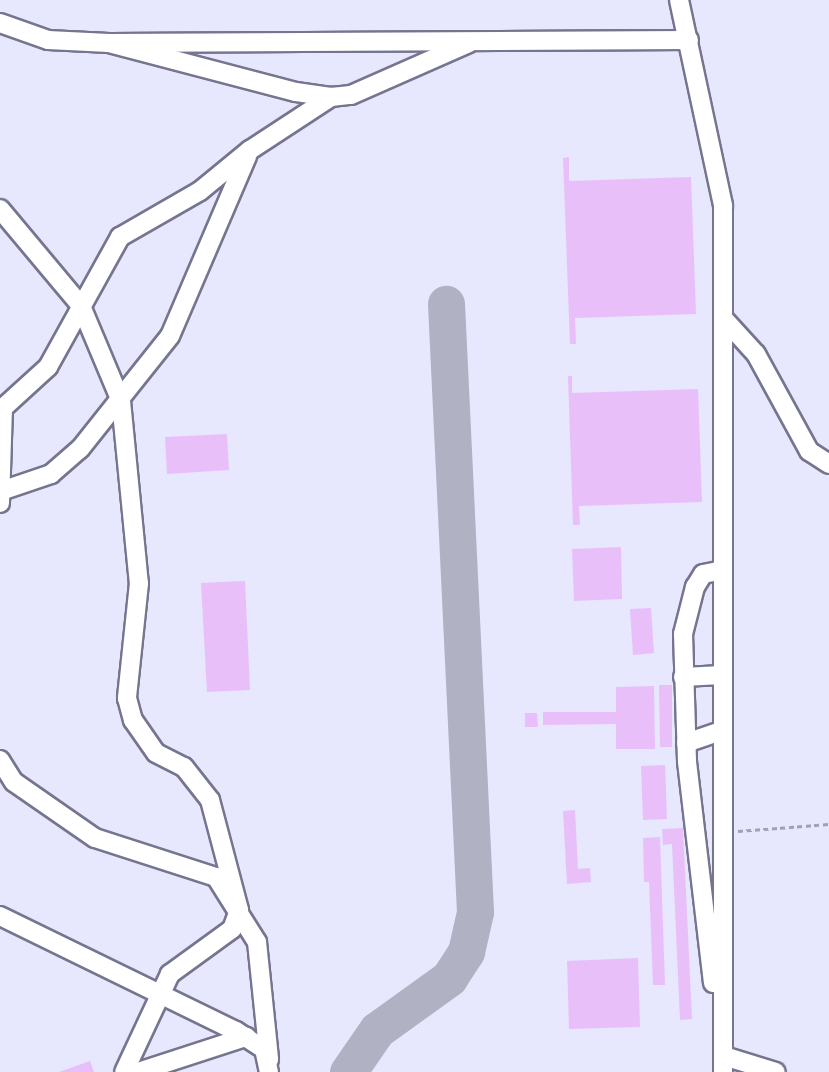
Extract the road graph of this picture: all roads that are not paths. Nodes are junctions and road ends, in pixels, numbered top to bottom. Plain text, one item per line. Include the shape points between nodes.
1 (679, 0) edge
2 (0, 23) edge
3 (689, 40) junction
4 (475, 41) junction
5 (109, 43) junction
6 (331, 97) junction
7 (250, 150) junction
8 (0, 209) edge
9 (81, 306) junction
10 (724, 319) junction
11 (121, 401) junction
12 (2, 409) edge
13 (829, 464) edge
14 (1, 491) edge
15 (0, 503) edge
16 (723, 570) junction
17 (722, 675) junction
18 (683, 677) junction
19 (721, 731) junction
20 (686, 743) junction
21 (0, 760) edge
22 (239, 910) junction
23 (0, 916) edge
24 (159, 992) junction
25 (246, 1037) junction
26 (723, 1064) edge
27 (269, 1066) edge
28 (124, 1072) edge
29 (138, 1072) edge
30 (776, 1072) edge

1 - 3 lane
2 - 5 lane via 48,40
3 - 4 lane
3 - 10 lane via 720,181
4 - 5 lane
4 - 6 lane via 351,95
5 - 6 lane
6 - 7 lane
7 - 9 lane via 200,191 120,237
7 - 11 lane via 204,249 183,314
8 - 9 lane
9 - 11 lane
9 - 12 lane via 48,367
10 - 13 lane via 756,354 809,451
10 - 16 lane
11 - 14 lane via 51,474
11 - 22 lane via 139,583 127,698 133,720 156,753 184,767 210,800
12 - 14 lane
14 - 15 lane
16 - 17 lane
16 - 18 lane via 703,574 695,587 683,634
17 - 18 lane
17 - 19 lane
18 - 20 lane
19 - 20 lane
19 - 26 lane
20 - 26 lane
21 - 22 lane via 14,782 95,838 216,877
22 - 24 lane via 232,929 188,959
22 - 27 lane via 257,942
23 - 24 lane
24 - 25 lane
24 - 28 lane
25 - 27 lane via 264,1049
25 - 29 lane
26 - 30 lane

